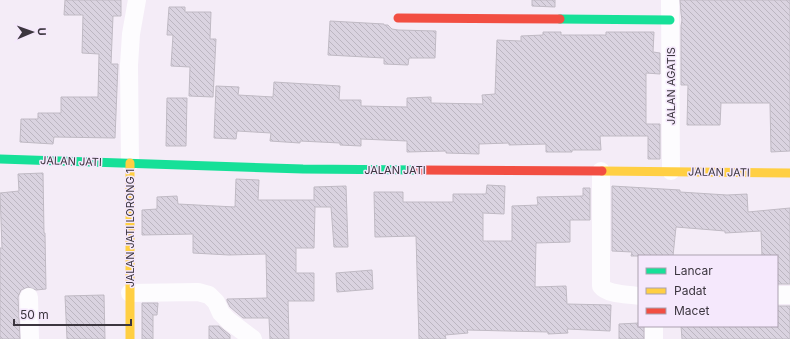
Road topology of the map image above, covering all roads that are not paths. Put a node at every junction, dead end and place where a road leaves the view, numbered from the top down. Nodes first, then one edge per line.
1 (137, 0) edge
2 (670, 0) edge
3 (398, 18) dead end
4 (670, 20) junction
5 (0, 159) edge
6 (130, 163) junction
7 (601, 171) junction
8 (671, 171) junction
9 (790, 173) edge
10 (130, 293) junction
11 (778, 295) edge
12 (790, 295) edge
13 (638, 296) edge
14 (30, 297) dead end
15 (654, 327) edge
16 (30, 339) edge
17 (130, 339) edge
18 (253, 339) edge
19 (654, 339) edge

1 - 6 street
2 - 4 street, JALAN AGATIS
3 - 4 street
4 - 8 street, JALAN AGATIS
5 - 6 street, JALAN JATI
6 - 7 street, JALAN JATI
6 - 10 street, JALAN JATI LORONG 1
7 - 8 street, JALAN JATI
7 - 13 street
8 - 9 street, JALAN JATI
10 - 17 street, JALAN JATI LORONG 1
10 - 18 street, JALAN JATI LORONG 1
11 - 12 street
14 - 16 street
15 - 19 street

